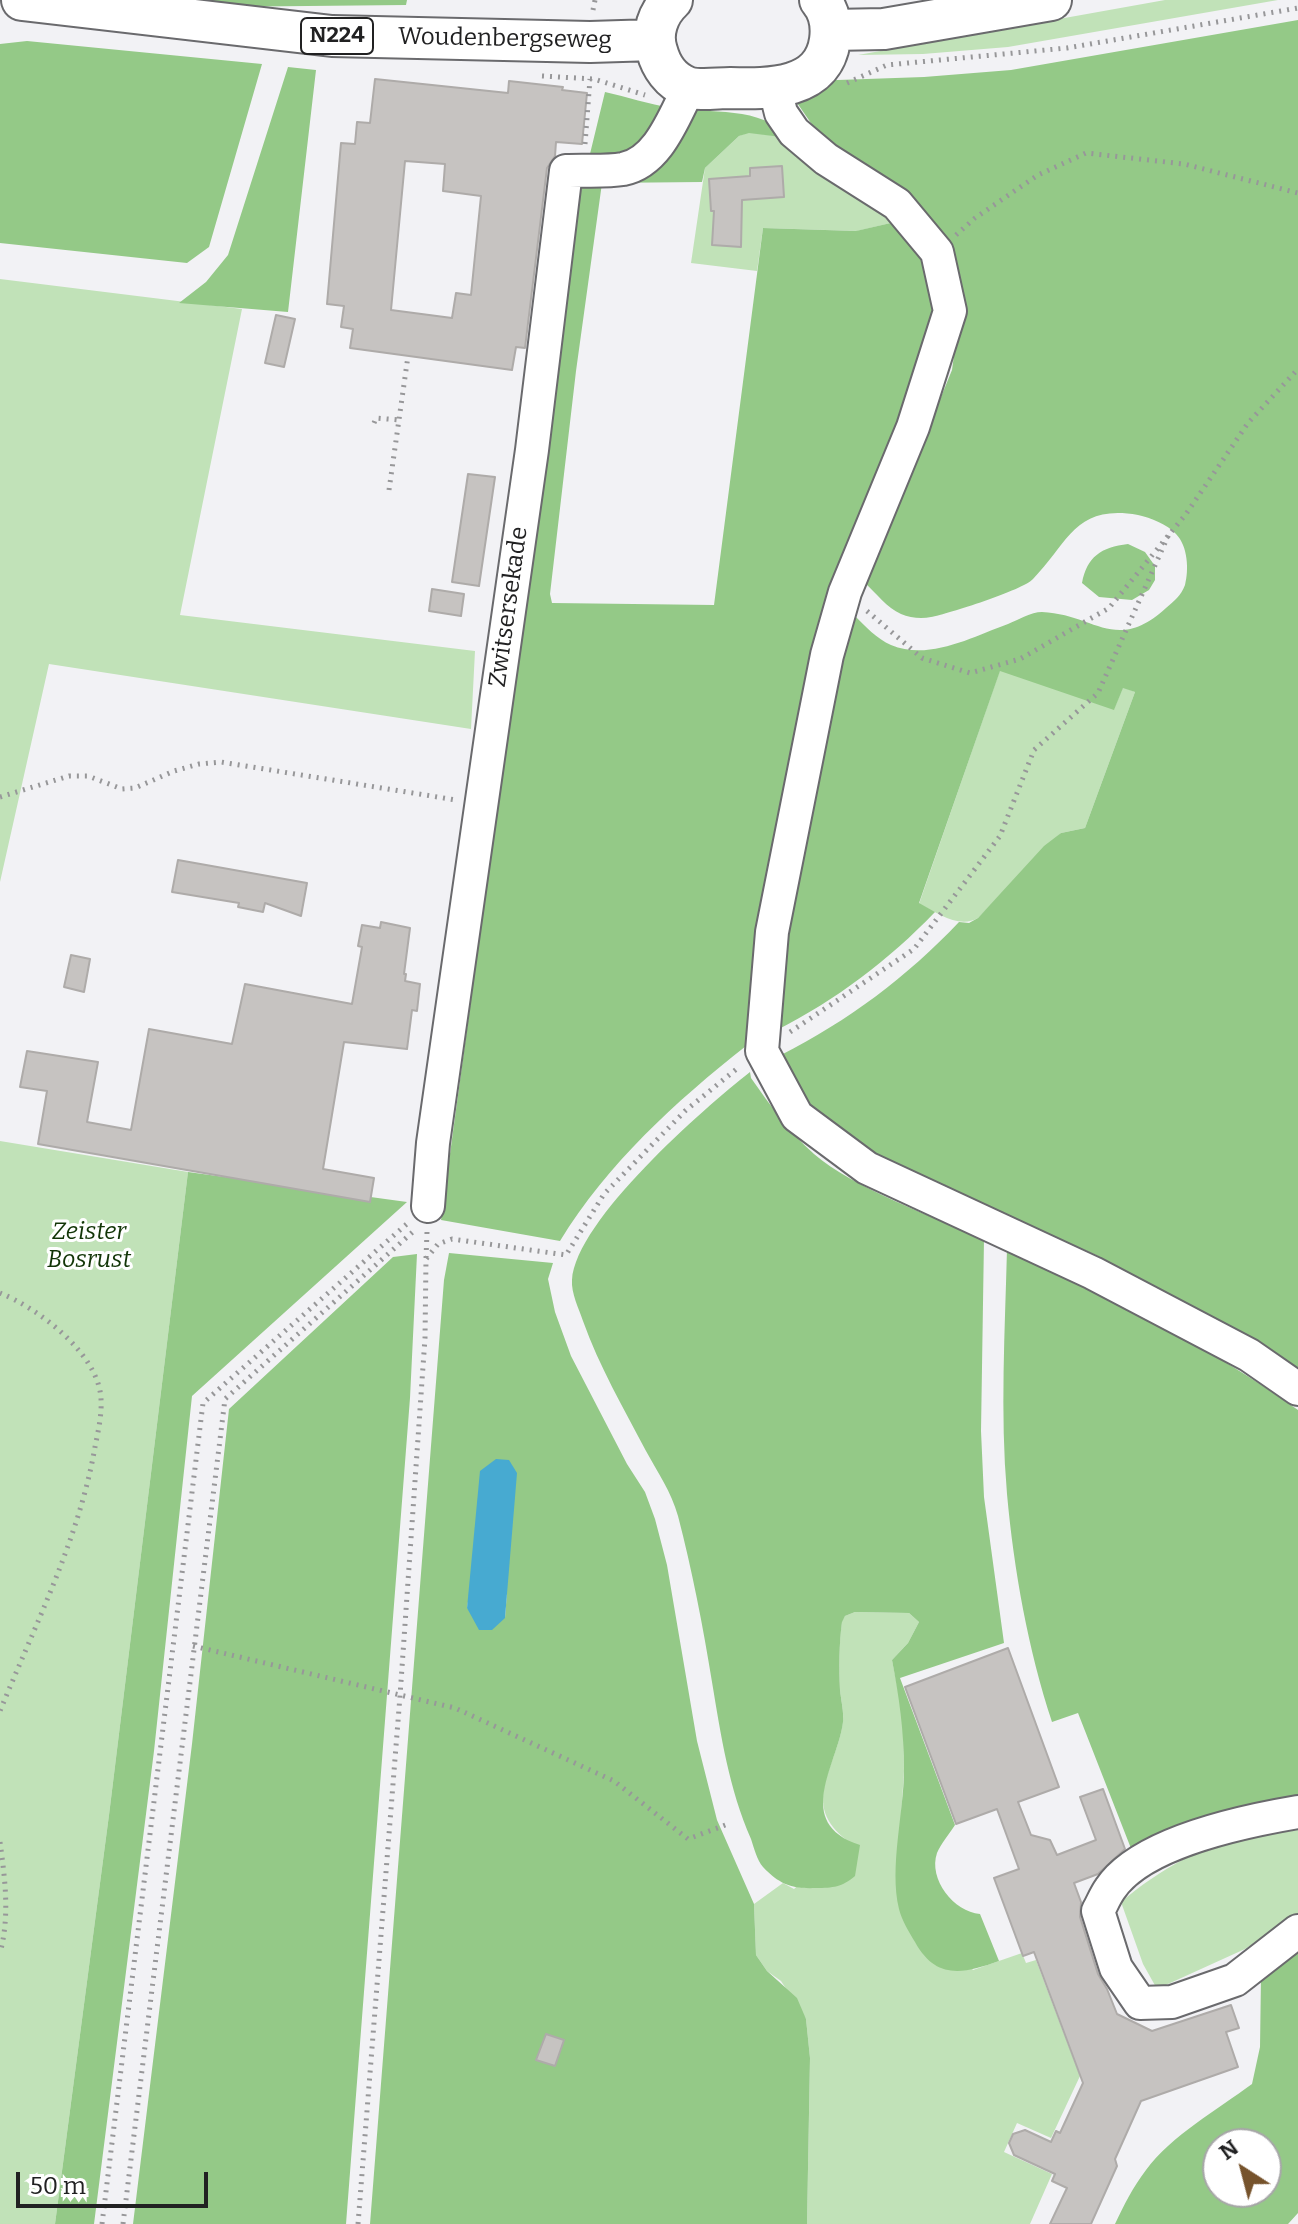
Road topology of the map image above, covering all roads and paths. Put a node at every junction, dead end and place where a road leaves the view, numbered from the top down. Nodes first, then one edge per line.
1 (22, 0) edge
2 (595, 0) edge
3 (672, 0) edge
4 (1051, 0) edge
5 (1298, 8) edge
6 (593, 10) dead end
7 (826, 15) edge
8 (654, 40) junction
9 (887, 65) dead end
10 (528, 75) dead end
11 (590, 79) junction
12 (775, 89) junction
13 (684, 97) junction
14 (566, 171) junction
15 (1298, 193) edge
16 (937, 252) junction
17 (408, 356) dead end
18 (1298, 369) edge
19 (399, 420) junction
20 (374, 423) dead end
21 (389, 490) dead end
22 (1169, 534) junction
23 (845, 592) junction
24 (0, 797) edge
25 (481, 804) junction
26 (762, 1051) junction
27 (428, 1206) joint
28 (426, 1259) junction
29 (0, 1293) edge
30 (1298, 1389) edge
31 (193, 1646) junction
32 (400, 1696) junction
33 (0, 1711) edge
34 (1298, 1812) edge
35 (728, 1824) dead end
36 (0, 1842) edge
37 (1298, 1931) edge
38 (0, 1953) edge
39 (102, 2224) edge
40 (123, 2224) edge
41 (358, 2224) edge

1 - 8 main road, Woudenbergseweg / N224
2 - 6 path
3 - 8 main road
4 - 7 main road
5 - 9 path
7 - 12 main road
8 - 13 main road
10 - 11 path, Woudenbergseweg
11 - 13 path, Woudenbergseweg
11 - 14 path
12 - 13 main road
12 - 16 street
13 - 14 street
14 - 25 street, Zwitsersekade
15 - 16 path
16 - 23 street
17 - 19 path
18 - 22 path
19 - 20 path
19 - 21 path
22 - 23 path
22 - 26 path
23 - 26 street
24 - 25 path
25 - 27 street, Zwitsersekade
26 - 28 path
26 - 30 street
27 - 39 path
28 - 31 path
28 - 32 path
29 - 33 path
31 - 32 path
31 - 40 path
32 - 35 path
32 - 41 path
34 - 37 street
36 - 38 path

